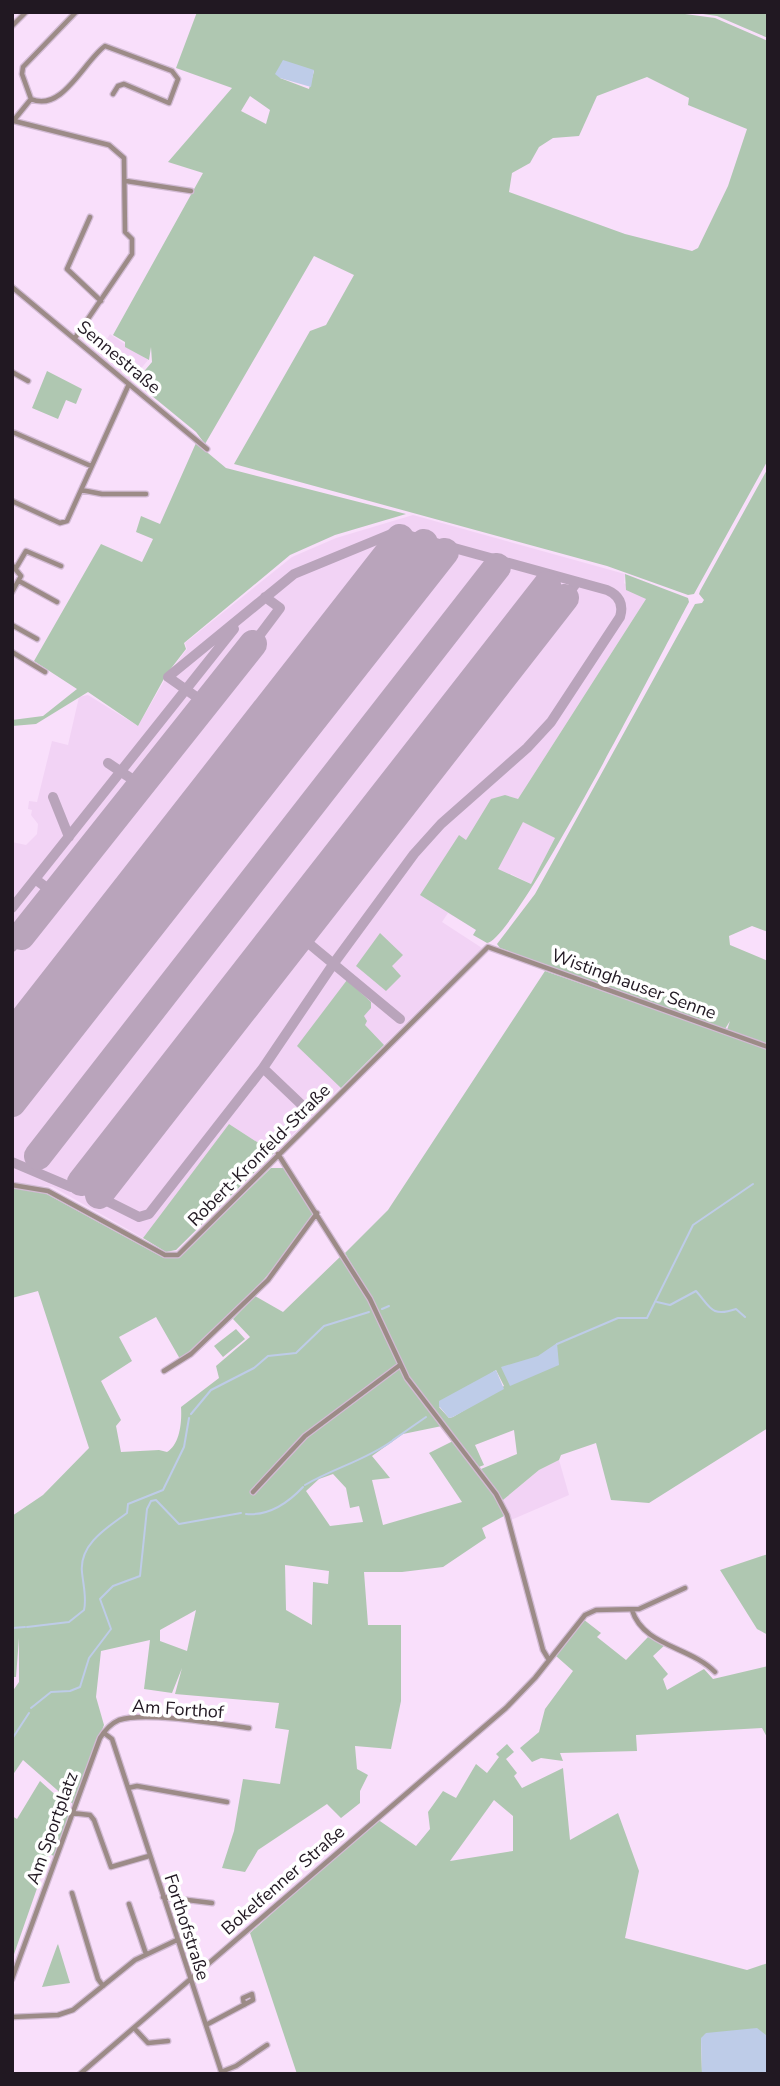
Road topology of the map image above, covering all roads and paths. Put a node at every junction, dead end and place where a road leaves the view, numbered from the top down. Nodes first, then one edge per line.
1 (26, 12) edge
2 (76, 12) edge
3 (12, 26) edge
4 (113, 94) dead end
5 (31, 99) junction
6 (13, 121) edge
7 (126, 181) junction
8 (191, 191) dead end
9 (89, 217) dead end
10 (12, 286) edge
11 (101, 301) junction
12 (75, 338) junction
13 (12, 372) edge
14 (28, 382) dead end
15 (129, 384) junction
16 (15, 433) dead end
17 (207, 449) dead end
18 (91, 466) junction
19 (81, 490) junction
20 (146, 494) dead end
21 (12, 501) edge
22 (61, 566) dead end
23 (14, 567) edge
24 (19, 581) junction
25 (12, 592) edge
26 (57, 602) dead end
27 (12, 625) edge
28 (37, 639) dead end
29 (12, 652) edge
30 (45, 672) dead end
31 (490, 947) joint
32 (768, 1047) edge
33 (278, 1154) junction
34 (12, 1185) edge
35 (317, 1213) junction
36 (400, 1364) junction
37 (164, 1371) dead end
38 (253, 1492) dead end
39 (685, 1588) dead end
40 (632, 1610) junction
41 (550, 1660) junction
42 (715, 1672) dead end
43 (249, 1728) dead end
44 (106, 1730) junction
45 (128, 1788) junction
46 (227, 1802) dead end
47 (72, 1813) junction
48 (149, 1856) junction
49 (72, 1893) dead end
50 (163, 1898) junction
51 (212, 1903) dead end
52 (130, 1904) dead end
53 (177, 1941) junction
54 (146, 1954) junction
55 (12, 1979) edge
56 (190, 1980) junction
57 (103, 1986) junction
58 (244, 2005) dead end
59 (12, 2017) edge
60 (205, 2025) junction
61 (134, 2028) junction
62 (167, 2041) dead end
63 (267, 2045) dead end
64 (222, 2073) edge
65 (80, 2074) edge

1 - 3 street
2 - 5 street
4 - 5 street
5 - 6 street
6 - 7 street
7 - 8 street
7 - 11 street
9 - 11 street
10 - 12 street, Sennestraße
11 - 12 street
12 - 15 street, Sennestraße
13 - 14 street
15 - 17 street, Sennestraße
15 - 18 street
16 - 18 street
18 - 19 street
19 - 20 street
19 - 21 street
22 - 23 street
23 - 24 street
24 - 25 street
24 - 26 street
27 - 28 street
29 - 30 street
31 - 32 street, Wistinghauser Senne
31 - 33 street, Robert-Kronfeld-Straße
33 - 34 street, Robert-Kronfeld-Straße
33 - 35 street
35 - 36 street
35 - 37 street
36 - 38 street
36 - 41 street
39 - 40 street
40 - 41 street, Bokelfenner Straße
40 - 42 street
41 - 56 street, Bokelfenner Straße
43 - 44 street, Am Forthof
44 - 45 street, Forthofstraße
44 - 47 street, Am Sportplatz
45 - 46 street
45 - 48 street, Forthofstraße
47 - 48 street
47 - 55 street, Am Sportplatz
48 - 50 street, Forthofstraße
49 - 57 street
50 - 51 street
50 - 53 street, Forthofstraße
52 - 54 street
53 - 54 street
53 - 56 street, Forthofstraße
54 - 57 street
56 - 60 street, Forthofstraße
56 - 61 street, Bokelfenner Straße
57 - 59 street
58 - 60 street
60 - 64 street, Forthofstraße
61 - 62 street
61 - 65 street, Bokelfenner Straße
63 - 64 street

